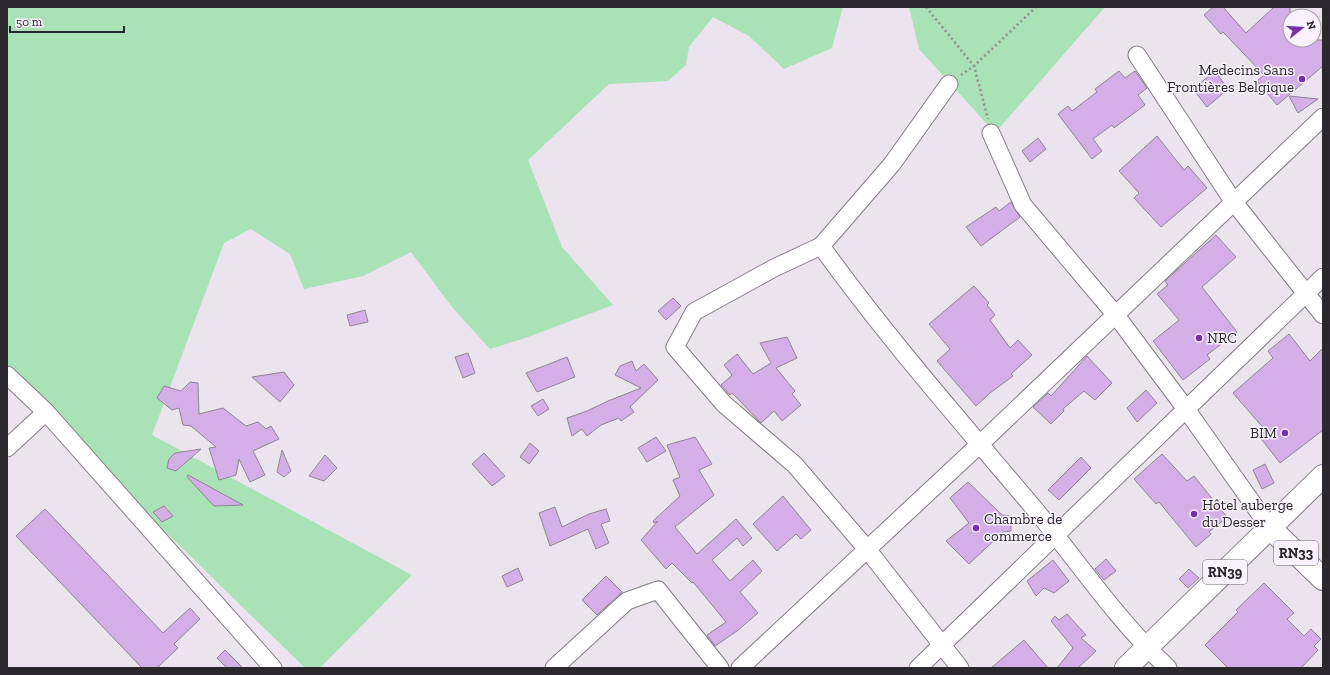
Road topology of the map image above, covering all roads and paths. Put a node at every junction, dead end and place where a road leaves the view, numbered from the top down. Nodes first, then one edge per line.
1 (926, 7) edge
2 (1036, 7) edge
3 (1137, 55) dead end
4 (974, 66) junction
5 (949, 84) joint
6 (1323, 117) edge
7 (991, 132) joint
8 (1234, 201) junction
9 (821, 246) junction
10 (1323, 277) edge
11 (1306, 294) junction
12 (1115, 314) junction
13 (1323, 315) edge
14 (7, 375) edge
15 (1186, 409) junction
16 (46, 412) junction
17 (980, 444) junction
18 (7, 448) edge
19 (1323, 476) edge
20 (1270, 528) junction
21 (1056, 535) junction
22 (868, 549) junction
23 (1323, 579) edge
24 (942, 645) junction
25 (1147, 648) junction
26 (273, 668) edge
27 (554, 668) edge
28 (720, 668) edge
29 (740, 668) edge
30 (918, 668) edge
31 (960, 668) edge
32 (1126, 668) edge
33 (1168, 668) edge

1 - 4 path
2 - 4 path
3 - 8 street
4 - 5 path
4 - 7 path
5 - 9 street
6 - 8 street
7 - 12 street
8 - 11 street
8 - 12 street
9 - 17 street
9 - 22 street
10 - 11 street
11 - 13 street
11 - 15 street
12 - 15 street
12 - 17 street
14 - 16 street
15 - 20 street
15 - 21 street
16 - 18 street
16 - 26 street
17 - 21 street
17 - 22 street
19 - 20 main road, RN39
20 - 23 main road, RN33
20 - 25 main road, RN39
21 - 24 street
21 - 25 street
22 - 24 street
22 - 29 street
24 - 30 street
24 - 31 street
25 - 32 main road, RN39
25 - 33 street
27 - 28 street

